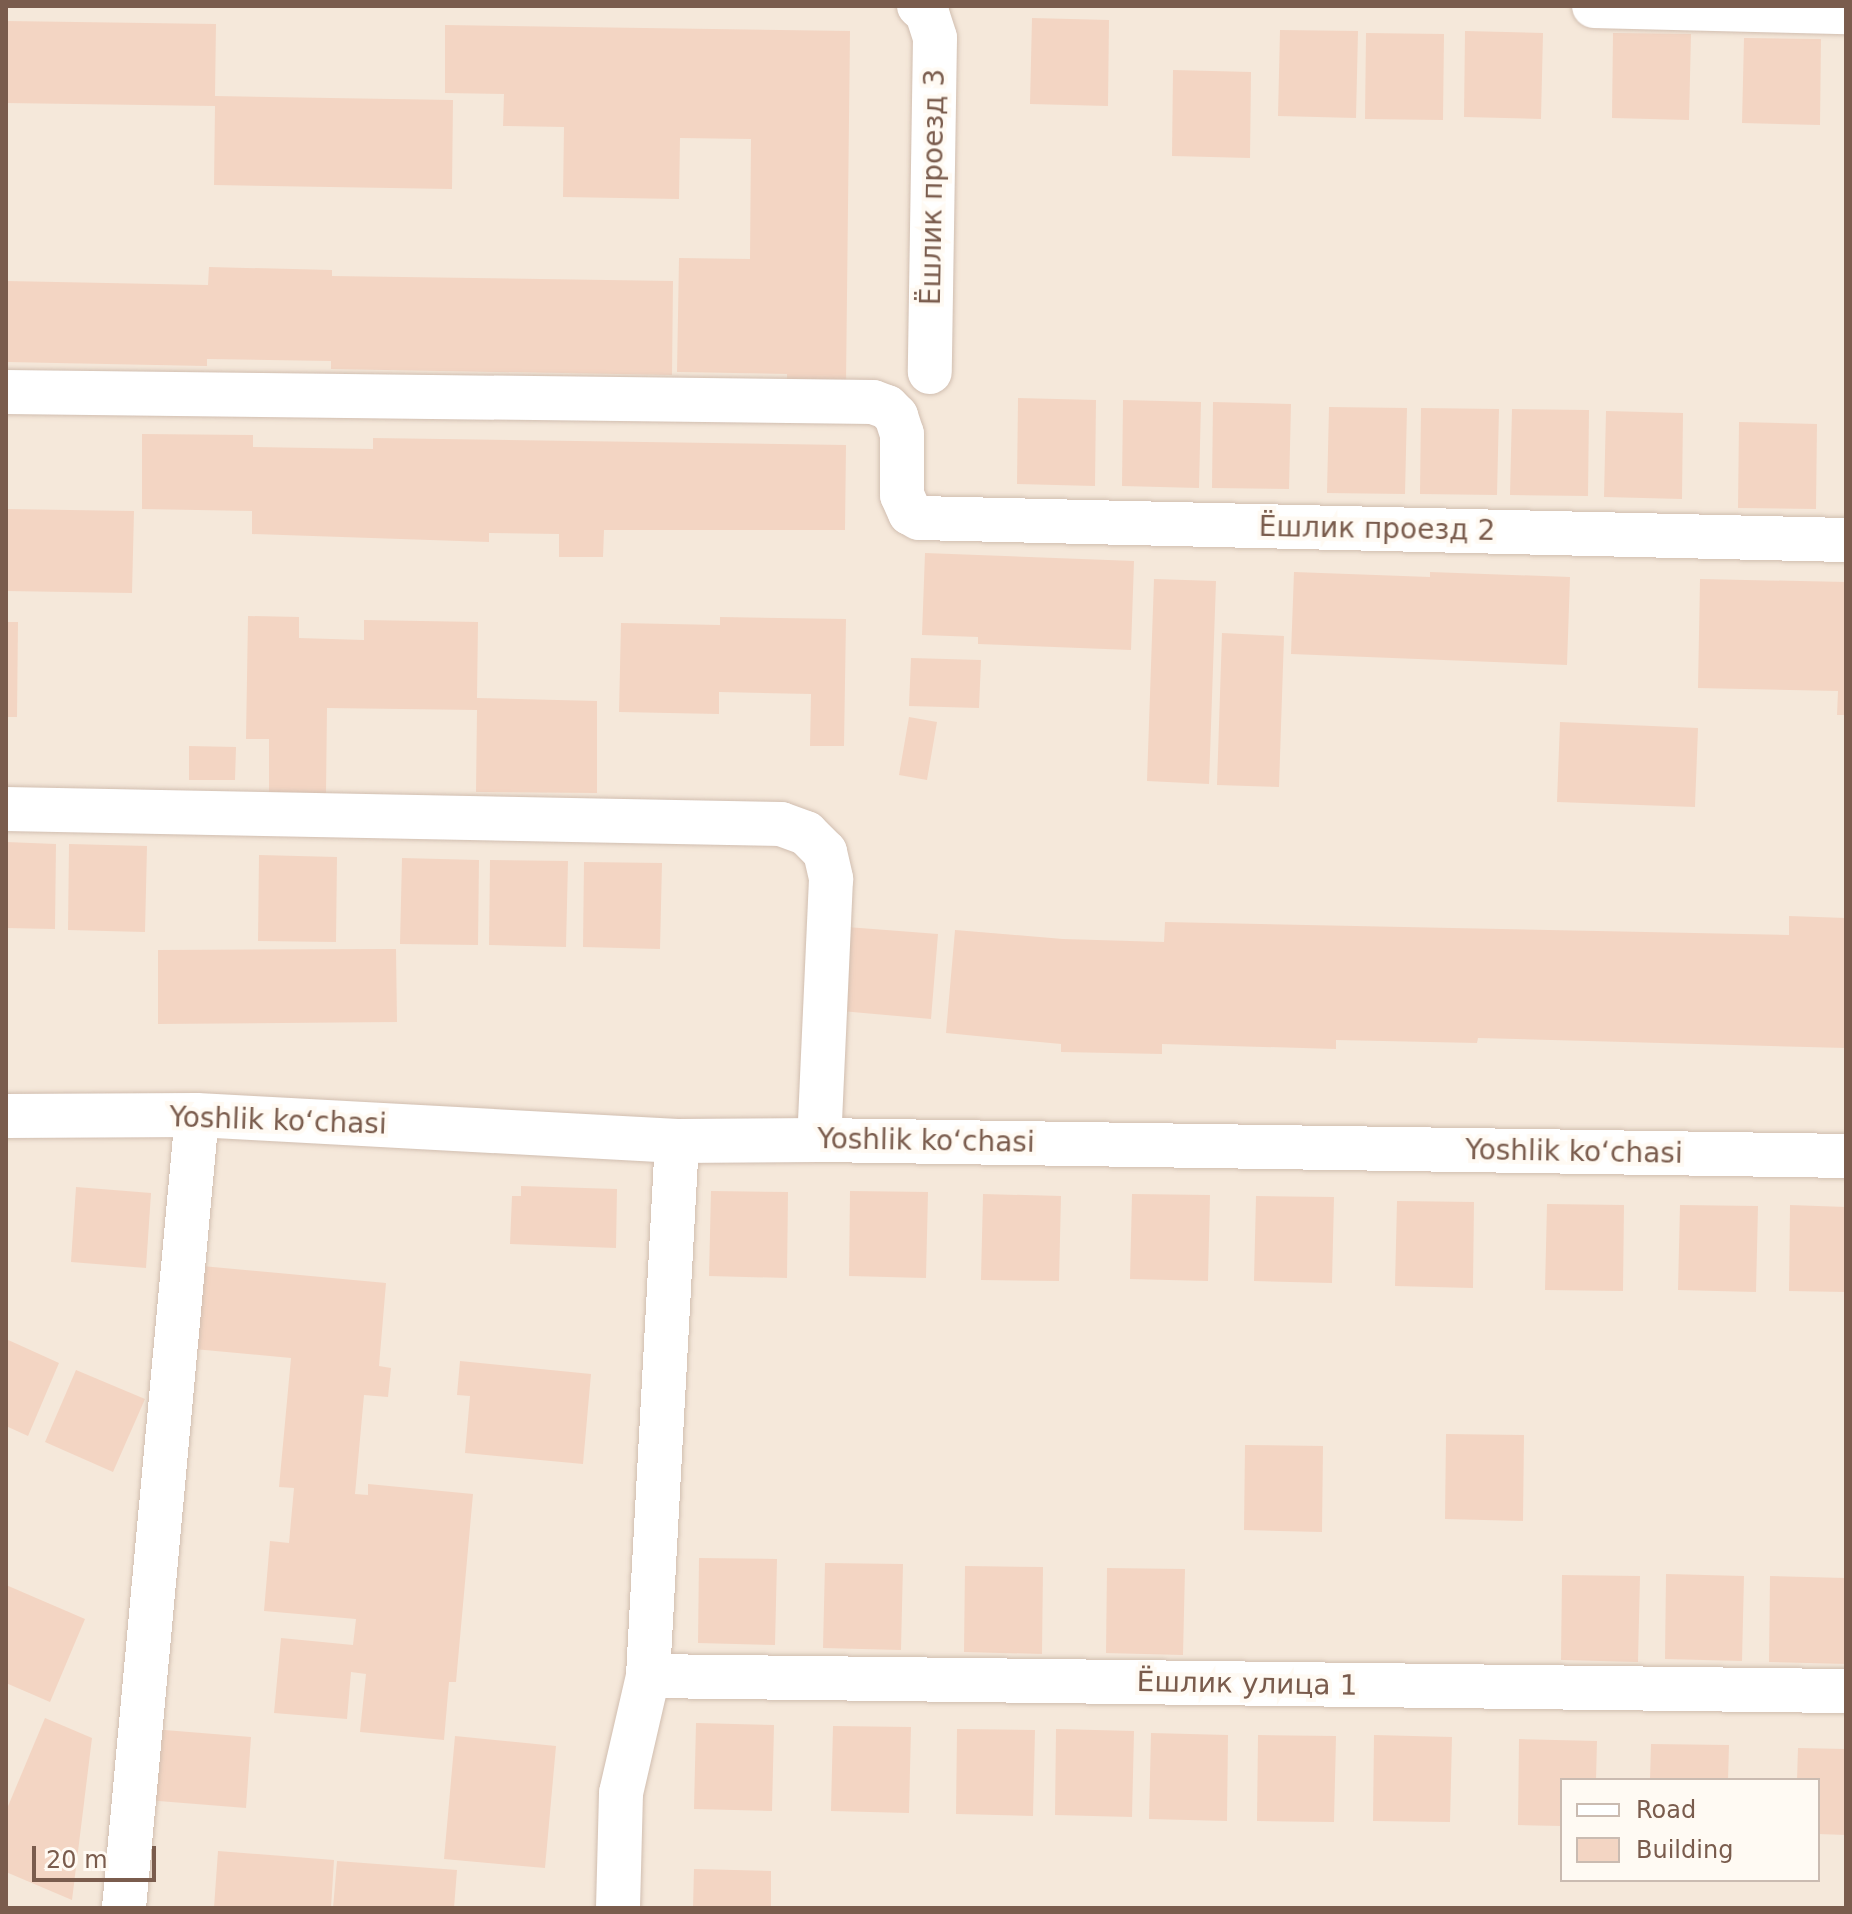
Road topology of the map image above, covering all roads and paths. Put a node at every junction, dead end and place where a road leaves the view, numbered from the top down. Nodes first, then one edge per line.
1 (919, 6) edge
2 (1594, 6) edge
3 (1833, 10) edge
4 (930, 372) dead end
5 (6, 392) edge
6 (1846, 540) edge
7 (6, 809) edge
8 (197, 1115) junction
9 (6, 1116) edge
10 (819, 1140) junction
11 (677, 1141) junction
12 (1846, 1156) edge
13 (648, 1676) junction
14 (1846, 1691) edge
15 (124, 1908) edge
16 (618, 1908) edge

1 - 4 street, Ёшлик проезд 3
2 - 3 street
5 - 6 street, Ёшлик проезд 2
7 - 10 street
8 - 9 street, Yoshlik koʻchasi
8 - 11 street, Yoshlik koʻchasi
8 - 15 street
10 - 11 street, Yoshlik koʻchasi
10 - 12 street, Yoshlik koʻchasi
11 - 13 street
13 - 14 street, Ёшлик улица 1
13 - 16 street

